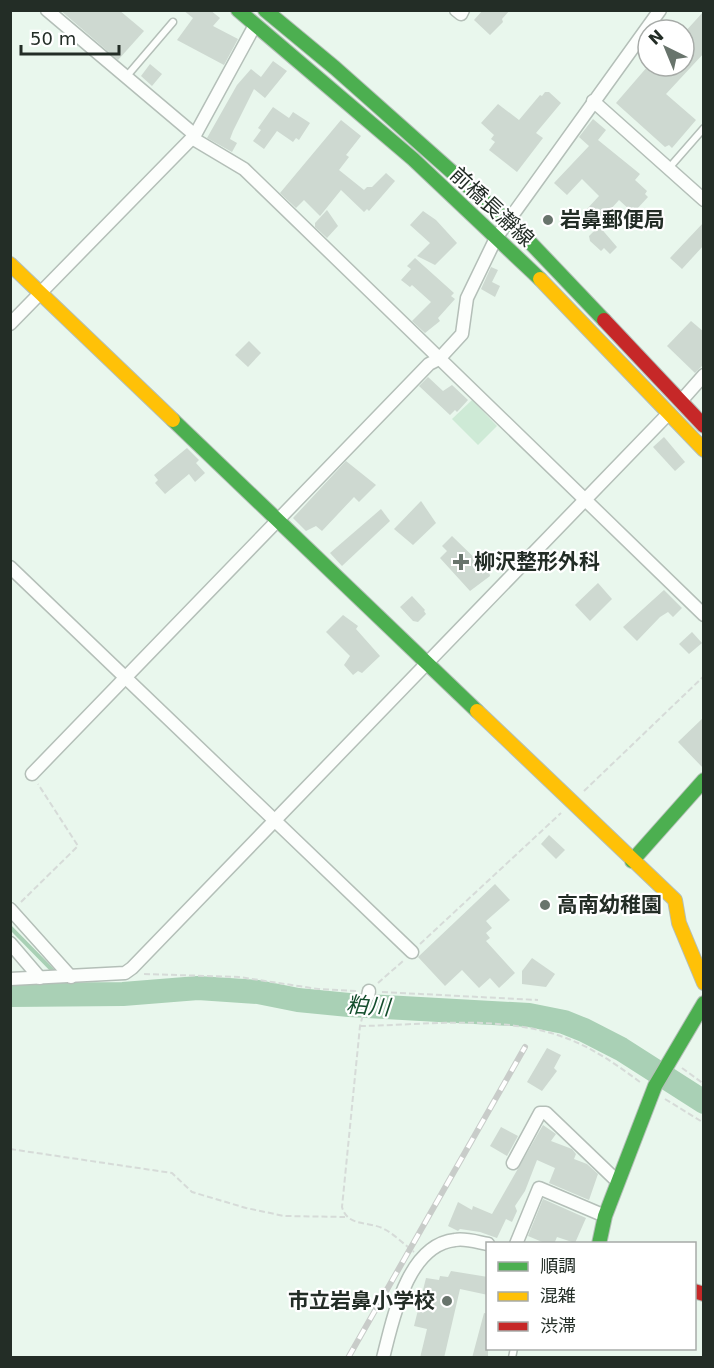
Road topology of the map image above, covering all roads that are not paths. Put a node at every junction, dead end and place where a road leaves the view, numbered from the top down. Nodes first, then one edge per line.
1 (47, 10) edge
2 (238, 10) edge
3 (456, 10) edge
4 (463, 10) edge
5 (660, 10) edge
6 (267, 11) edge
7 (173, 22) dead end
8 (255, 25) junction
9 (126, 77) junction
10 (593, 101) junction
11 (704, 128) edge
12 (193, 137) junction
13 (669, 168) junction
14 (704, 200) edge
15 (507, 221) junction
16 (496, 238) junction
17 (10, 264) edge
18 (41, 292) junction
19 (10, 324) edge
20 (439, 359) junction
21 (704, 375) edge
22 (681, 401) junction
23 (669, 413) junction
24 (704, 426) edge
25 (704, 450) edge
26 (584, 501) junction
27 (277, 520) junction
28 (10, 567) edge
29 (704, 615) edge
30 (427, 663) junction
31 (126, 676) junction
32 (32, 774) road end
33 (704, 780) edge
34 (275, 820) junction
35 (632, 861) junction
36 (11, 910) edge
37 (10, 944) edge
38 (412, 952) road end
39 (63, 977) junction
40 (40, 978) junction
41 (10, 979) edge
42 (704, 983) edge
43 (704, 1003) edge
44 (513, 1163) dead end
45 (618, 1182) junction
46 (605, 1216) junction
47 (517, 1242) edge
48 (599, 1242) edge
49 (486, 1244) edge
50 (383, 1358) edge

1 - 9 street
2 - 8 street, 前橋長瀞線
3 - 4 street
5 - 10 street
6 - 15 street, 前橋長瀞線
7 - 9 lane
8 - 12 street
8 - 16 street, 前橋長瀞線
9 - 12 street
10 - 13 street
10 - 15 street
11 - 13 lane
12 - 18 street
12 - 20 street
13 - 14 street
15 - 16 street
15 - 22 street, 前橋長瀞線
16 - 20 street
16 - 23 street, 前橋長瀞線
17 - 18 street
18 - 19 street
18 - 27 street
20 - 26 street
20 - 27 street
21 - 22 street
22 - 24 street, 前橋長瀞線
23 - 25 street, 前橋長瀞線
23 - 26 street
26 - 29 street
26 - 30 street
27 - 30 street
27 - 31 street
28 - 31 street
30 - 34 street
30 - 35 street
31 - 32 street
31 - 34 street
33 - 35 street
34 - 38 street
34 - 39 street
35 - 42 street
36 - 39 street
37 - 40 street
39 - 40 street
40 - 41 street
43 - 45 street
44 - 45 street
45 - 46 street
46 - 47 street
46 - 48 street
49 - 50 street

